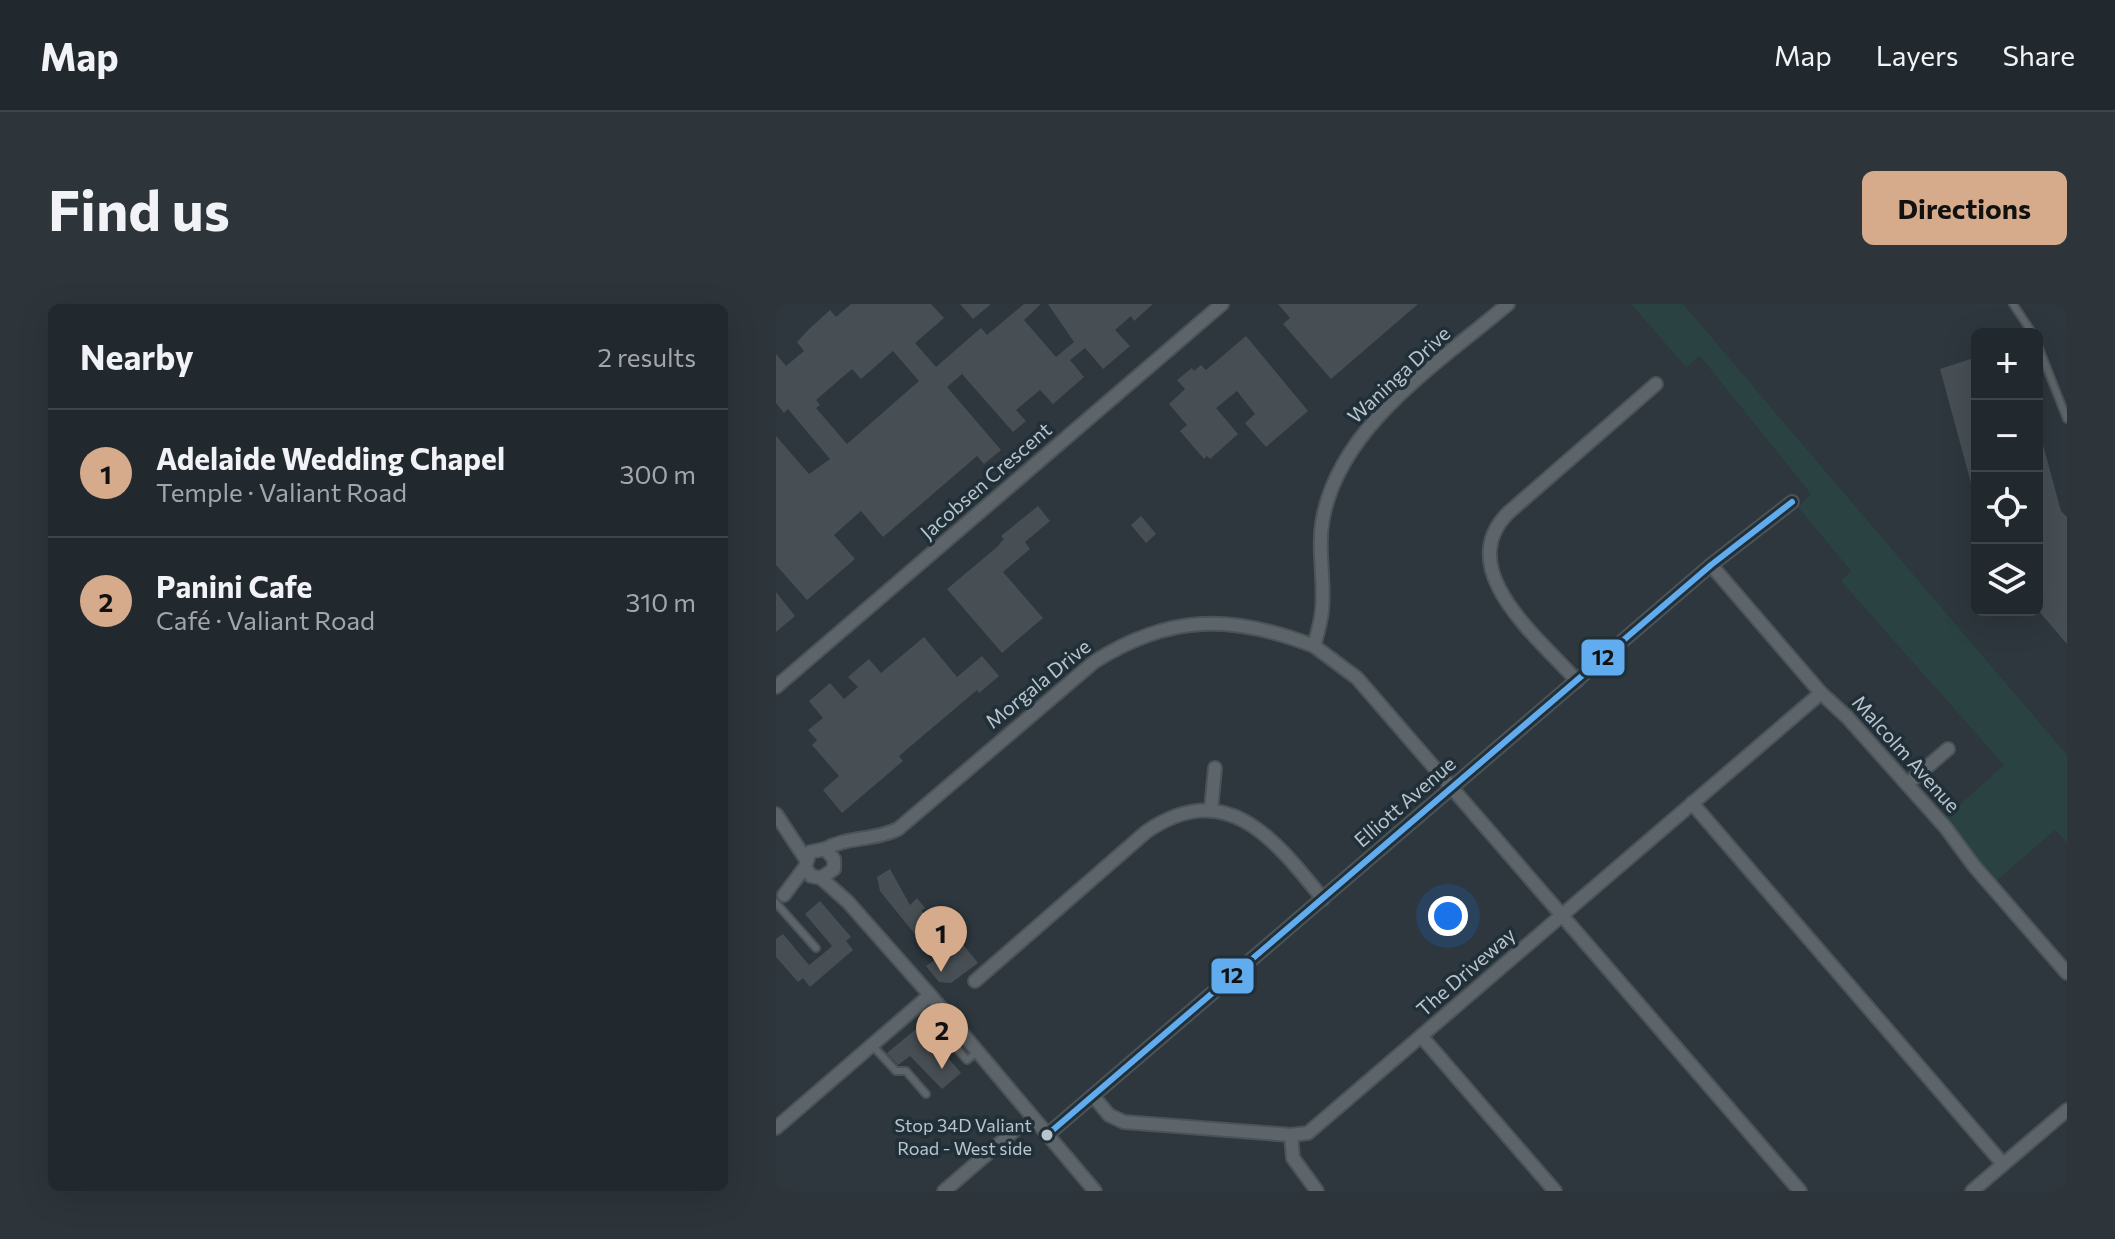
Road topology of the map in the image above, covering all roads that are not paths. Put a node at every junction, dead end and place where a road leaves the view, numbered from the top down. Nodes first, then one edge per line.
1 (1222, 304) edge
2 (1508, 304) edge
3 (2013, 304) edge
4 (2029, 328) edge
5 (2043, 358) edge
6 (1656, 384) dead end
7 (2067, 419) edge
8 (1792, 502) dead end
9 (1711, 565) junction
10 (1314, 646) junction
11 (1577, 681) junction
12 (776, 687) edge
13 (1821, 693) junction
14 (1948, 749) dead end
15 (1215, 768) dead end
16 (1907, 784) junction
17 (1453, 787) junction
18 (1692, 803) junction
19 (1211, 810) junction
20 (776, 814) edge
21 (819, 863) junction
22 (1323, 899) junction
23 (779, 900) edge
24 (1562, 914) junction
25 (816, 948) dead end
26 (2067, 973) edge
27 (975, 981) dead end
28 (930, 995) junction
29 (1422, 1037) junction
30 (872, 1045) junction
31 (926, 1094) dead end
32 (1094, 1097) junction
33 (2067, 1110) edge
34 (776, 1128) edge
35 (1015, 1130) dead end
36 (1047, 1135) junction
37 (1291, 1135) junction
38 (2003, 1164) junction
39 (944, 1191) edge
40 (1095, 1191) edge
41 (1317, 1191) edge
42 (1555, 1191) edge
43 (1800, 1191) edge
44 (1972, 1191) edge

1 - 12 street, Jacobsen Crescent
2 - 10 street, Waninga Drive
3 - 4 lane
5 - 7 lane
6 - 11 street
8 - 9 street, Elliott Avenue
9 - 11 street, Elliott Avenue
9 - 13 street, Malcolm Avenue
10 - 17 street
10 - 21 street, Morgala Drive
11 - 17 street, Elliott Avenue
13 - 16 street, Malcolm Avenue
13 - 18 street, The Driveway
14 - 16 street
15 - 19 street
16 - 26 street, Malcolm Avenue
17 - 22 street, Elliott Avenue
17 - 24 street
18 - 24 street, The Driveway
18 - 38 street
19 - 22 street
19 - 27 street
20 - 21 street
21 - 23 street
21 - 28 street
22 - 32 street, Elliott Avenue
23 - 25 lane
24 - 29 street, The Driveway
24 - 43 street
28 - 30 street
28 - 36 street
29 - 37 street, The Driveway
29 - 42 street
30 - 31 lane
30 - 34 street
32 - 36 street, Elliott Avenue
32 - 37 street
33 - 38 street
35 - 39 street
36 - 40 street
37 - 41 street
38 - 44 street

